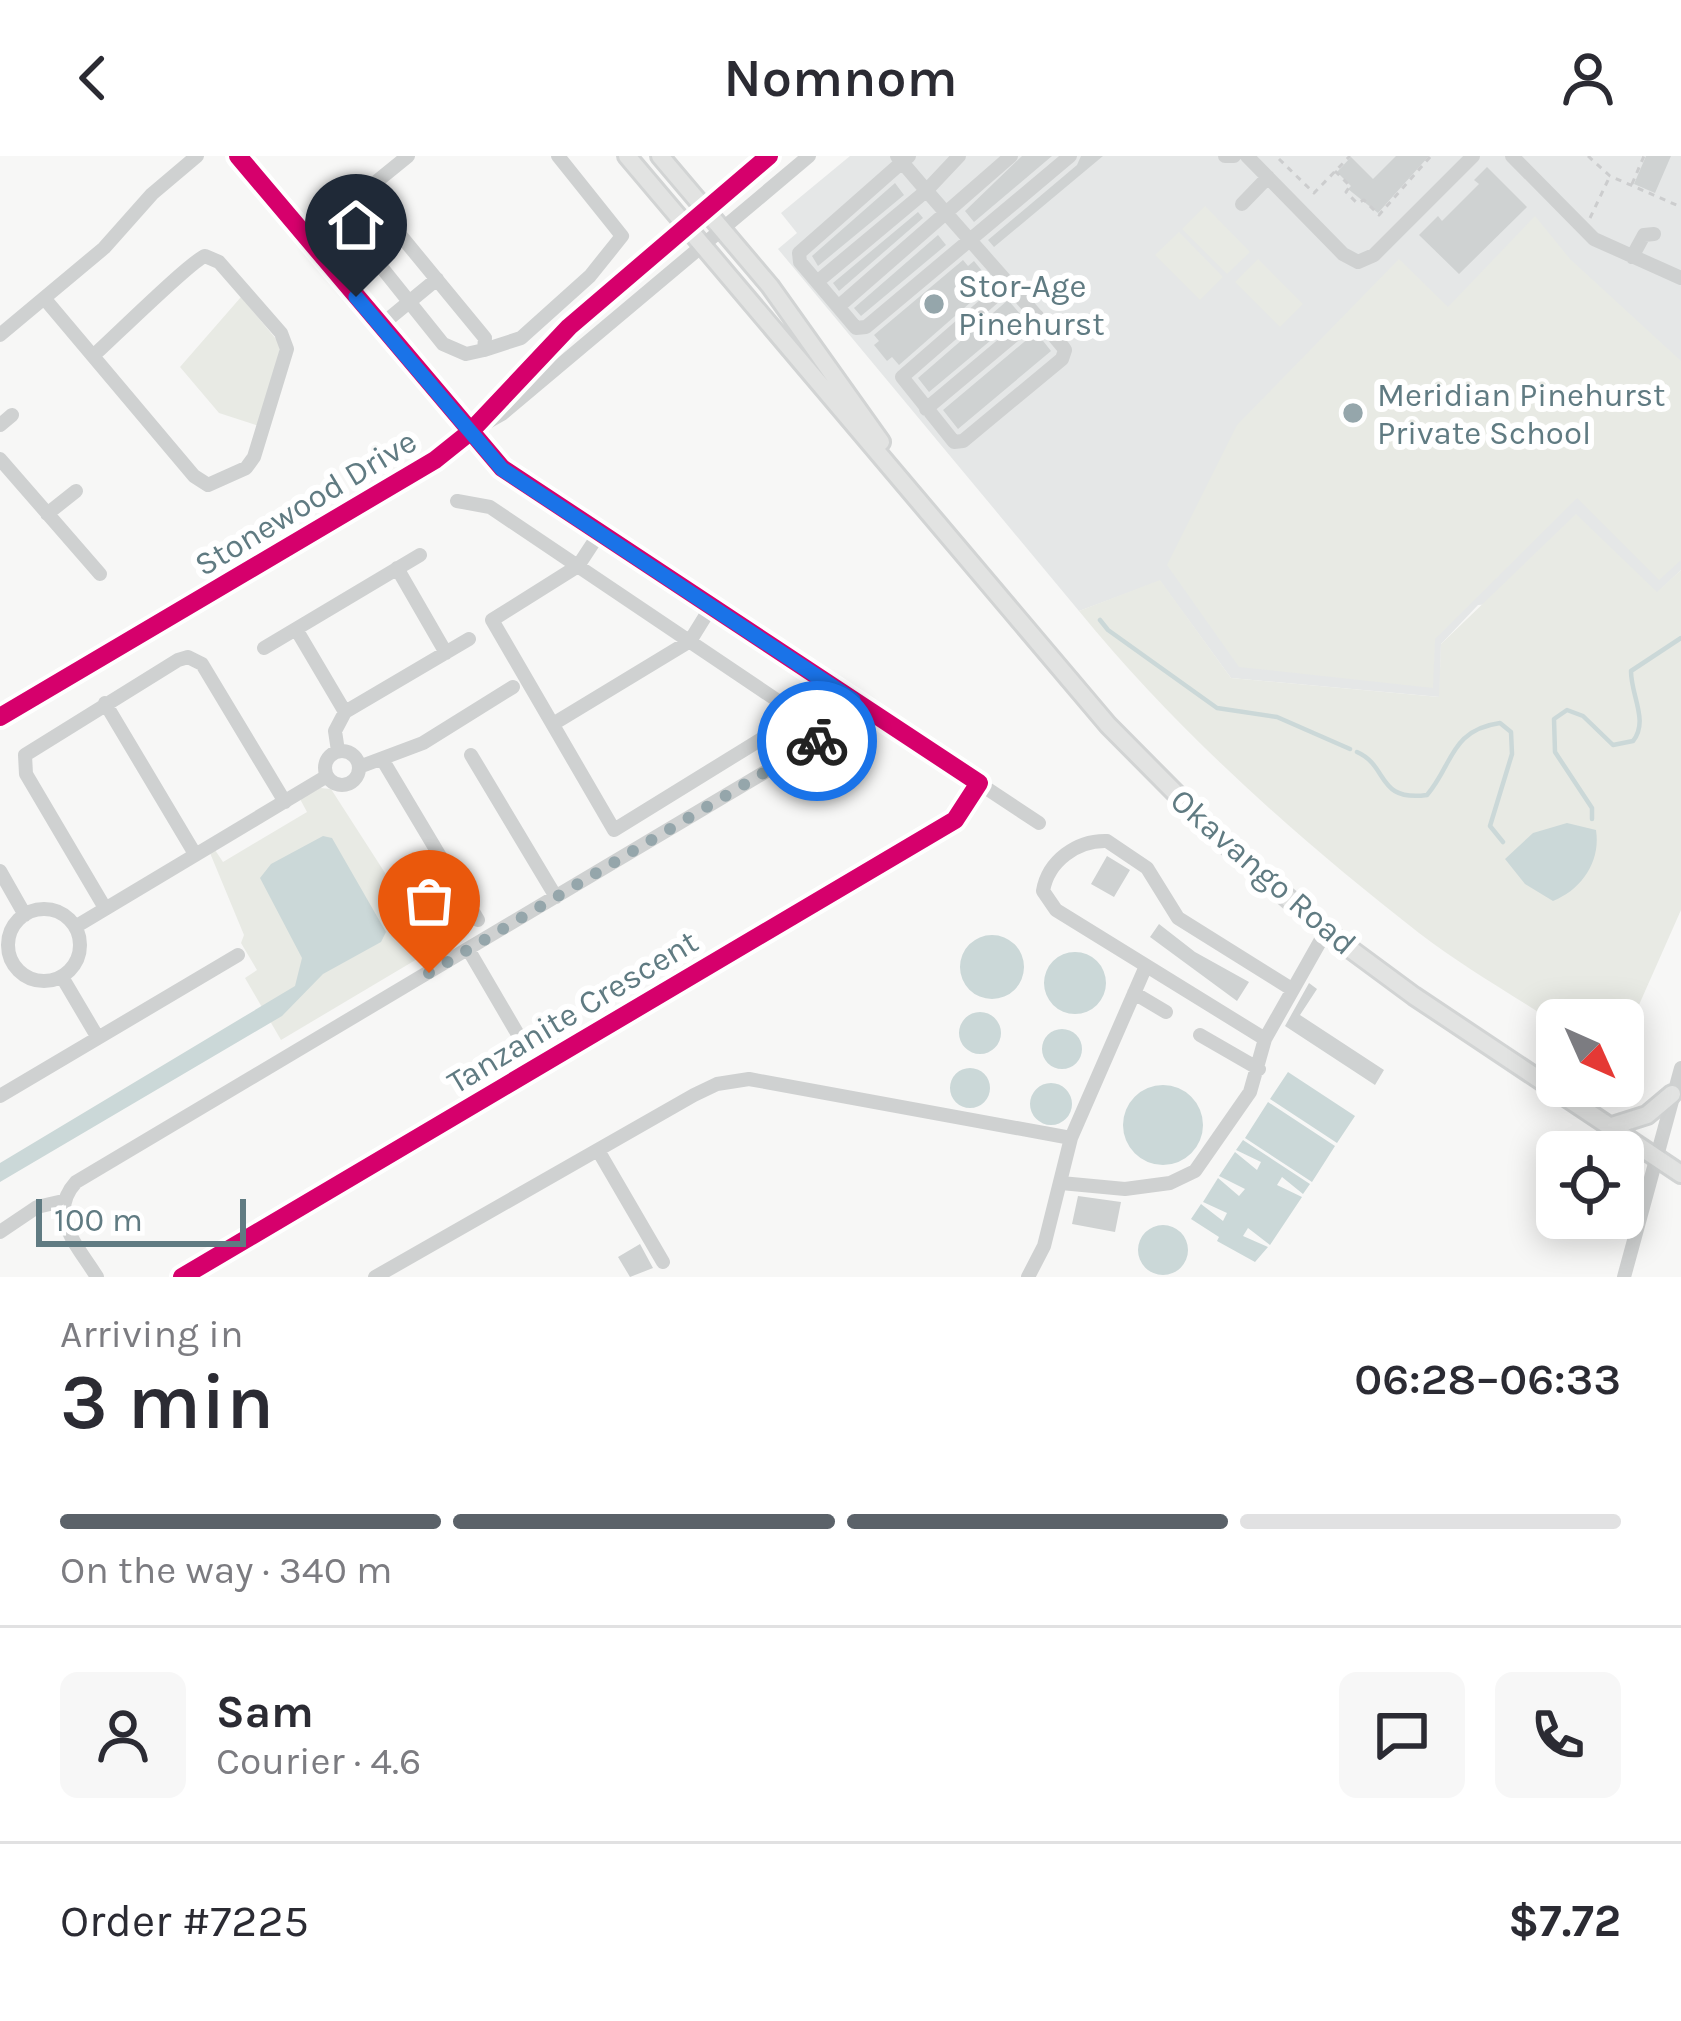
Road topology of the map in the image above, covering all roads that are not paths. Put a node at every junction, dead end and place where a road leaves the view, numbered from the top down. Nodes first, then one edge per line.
1 (196, 156) edge
2 (238, 156) edge
3 (408, 156) edge
4 (558, 156) edge
5 (627, 156) edge
6 (660, 156) edge
7 (770, 156) edge
8 (809, 156) edge
9 (958, 156) edge
10 (1010, 156) edge
11 (1070, 156) edge
12 (1247, 156) edge
13 (1473, 156) edge
14 (1512, 156) edge
15 (903, 159) edge
16 (1268, 178) junction
17 (926, 190) junction
18 (364, 191) junction
19 (1242, 203) dead end
20 (706, 209) junction
21 (944, 212) junction
22 (338, 213) junction
23 (686, 226) junction
24 (723, 229) junction
25 (1654, 234) dead end
26 (307, 238) junction
27 (968, 241) junction
28 (703, 245) junction
29 (1632, 257) junction
30 (1681, 278) edge
31 (436, 279) junction
32 (817, 282) junction
33 (1010, 283) junction
34 (44, 298) junction
35 (408, 303) junction
36 (838, 307) junction
37 (1037, 316) junction
38 (380, 326) junction
39 (0, 335) edge
40 (484, 350) junction
41 (93, 356) junction
42 (926, 409) junction
43 (470, 432) junction
44 (0, 459) edge
45 (76, 491) dead end
46 (913, 494) junction
47 (457, 501) dead end
48 (47, 514) junction
49 (599, 534) junction
50 (420, 554) dead end
51 (578, 566) junction
52 (397, 568) junction
53 (100, 574) dead end
54 (711, 608) junction
55 (296, 629) junction
56 (469, 640) dead end
57 (690, 641) junction
58 (264, 648) dead end
59 (446, 653) junction
60 (513, 687) dead end
61 (853, 700) junction
62 (106, 703) junction
63 (345, 712) junction
64 (0, 718) edge
65 (553, 724) junction
66 (338, 752) junction
67 (471, 755) dead end
68 (382, 759) junction
69 (359, 767) junction
70 (328, 776) junction
71 (979, 783) junction
72 (285, 802) junction
73 (1039, 823) dead end
74 (196, 854) junction
75 (1, 875) edge
76 (556, 897) junction
77 (105, 908) junction
78 (26, 915) junction
79 (478, 920) dead end
80 (75, 927) junction
81 (1326, 931) junction
82 (468, 949) junction
83 (238, 955) dead end
84 (1146, 966) junction
85 (7, 968) edge
86 (62, 976) junction
87 (1290, 988) junction
88 (1134, 993) junction
89 (1166, 1012) dead end
90 (1200, 1035) dead end
91 (98, 1038) junction
92 (1265, 1039) junction
93 (537, 1067) junction
94 (1681, 1068) edge
95 (1258, 1070) junction
96 (1672, 1094) junction
97 (0, 1096) edge
98 (1609, 1127) junction
99 (1071, 1138) junction
100 (599, 1152) junction
101 (1654, 1156) junction
102 (1681, 1174) edge
103 (1061, 1183) junction
104 (63, 1202) junction
105 (0, 1232) edge
106 (663, 1262) dead end
107 (97, 1277) edge
108 (182, 1277) edge
109 (375, 1277) edge
110 (1028, 1277) edge
111 (1624, 1277) edge

1 - 34 street
2 - 26 street
3 - 18 street
4 - 40 street
5 - 23 main road, Okavango Road
6 - 20 main road, Okavango Road
7 - 20 street, Stonewood Drive
8 - 24 street, Stonewood Drive
9 - 17 street
10 - 21 street
11 - 27 street
12 - 16 street
13 - 16 street
14 - 29 street
15 - 17 street
15 - 32 street
16 - 19 street
17 - 21 street
17 - 32 street
18 - 22 street
18 - 31 street
20 - 23 street, Stonewood Drive
20 - 24 main road, Okavango Road
21 - 27 street
21 - 36 street
22 - 26 street
22 - 35 street
23 - 28 main road, Okavango Road
23 - 43 street, Stonewood Drive
24 - 28 street, Stonewood Drive
24 - 46 main road, Okavango Road
25 - 29 street
26 - 38 street
27 - 33 street
27 - 36 street
28 - 43 street, Stonewood Drive
28 - 46 main road, Okavango Road
29 - 30 street
31 - 35 street
31 - 40 street
32 - 36 street
33 - 37 street
33 - 42 street
34 - 39 street
34 - 41 street
35 - 38 street
35 - 40 street
37 - 42 street
37 - 42 street
38 - 43 street
41 - 41 street
43 - 49 street
43 - 64 street, Stonewood Drive
44 - 48 street
45 - 48 street
46 - 81 main road, Okavango Road
47 - 51 street
48 - 53 street
49 - 51 street
49 - 54 street
50 - 52 street
51 - 57 street
51 - 65 street
52 - 55 street
52 - 59 street
54 - 57 street
54 - 61 street
55 - 58 street
55 - 63 street
56 - 59 street
57 - 65 street
57 - 65 street
59 - 63 street
60 - 68 street
61 - 71 street
61 - 76 street
62 - 72 street
62 - 74 street
62 - 77 street
63 - 66 street
66 - 69 street
66 - 70 street
67 - 76 street
68 - 69 street
68 - 79 street
69 - 70 street
70 - 72 street
71 - 73 street
71 - 93 street, Tanzanite Crescent
72 - 74 street
74 - 77 street
75 - 78 street
76 - 82 street
77 - 80 street
78 - 80 street
78 - 85 street
80 - 86 street
81 - 87 street
81 - 98 main road, Okavango Road
82 - 93 street
82 - 104 street
83 - 91 street
84 - 87 street
84 - 88 street
84 - 92 street
85 - 86 street
86 - 91 street
87 - 92 street
88 - 89 street
88 - 99 street
90 - 95 street
91 - 97 street
92 - 95 street
93 - 108 street, Tanzanite Crescent
94 - 96 street
95 - 103 street
96 - 98 main road
96 - 101 street
98 - 101 main road, Okavango Road
99 - 100 street
99 - 103 street
100 - 106 street
100 - 109 street
101 - 102 main road, Okavango Road
101 - 111 street
103 - 110 street
104 - 105 street
104 - 107 street

